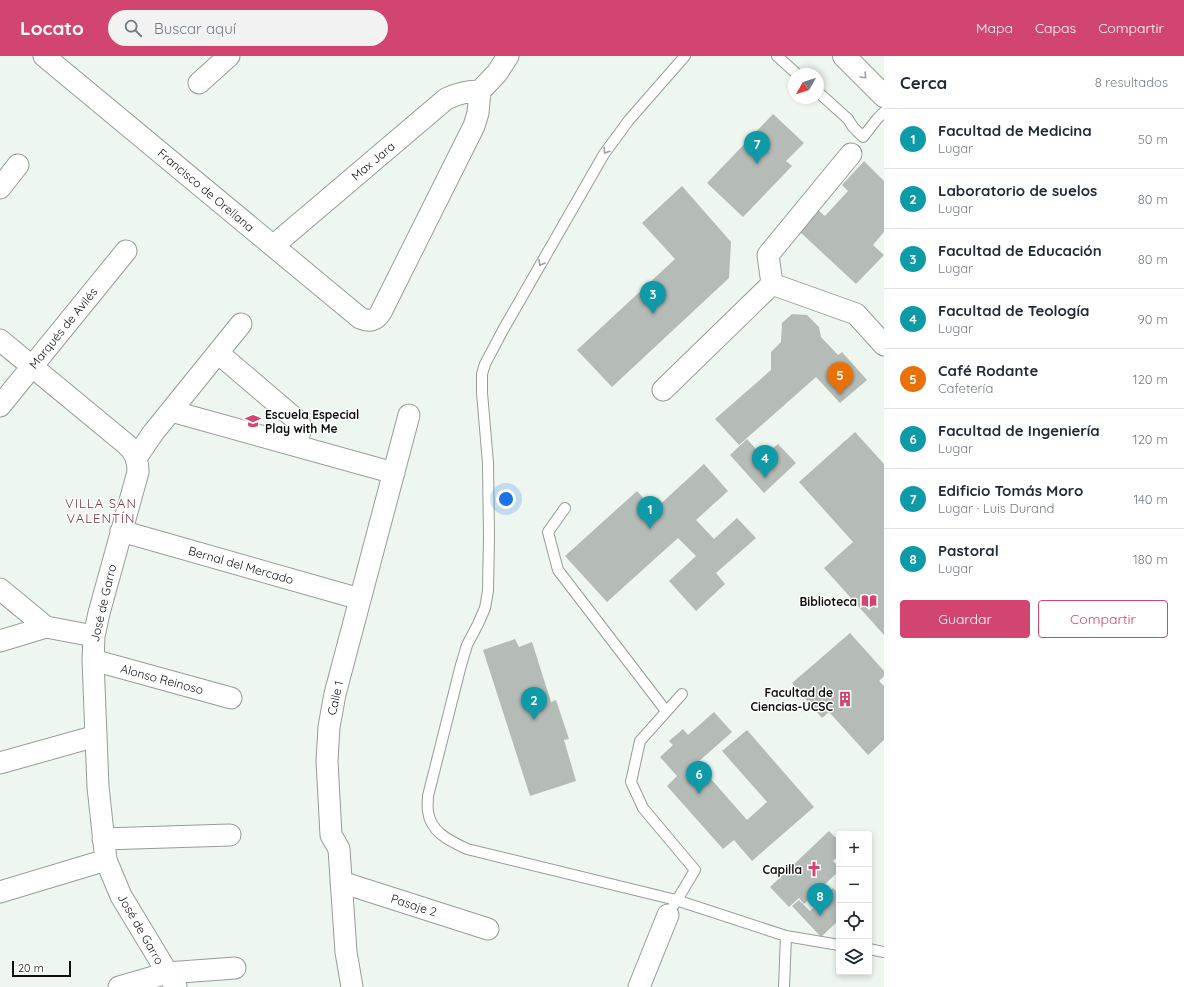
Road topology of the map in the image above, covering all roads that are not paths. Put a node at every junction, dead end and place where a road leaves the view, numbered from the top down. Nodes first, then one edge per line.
1 (44, 56) edge
2 (229, 56) edge
3 (508, 56) edge
4 (685, 56) edge
5 (777, 56) edge
6 (844, 56) edge
7 (790, 68) edge
8 (200, 83) dead end
9 (480, 91) junction
10 (884, 96) edge
11 (824, 97) edge
12 (884, 112) edge
13 (851, 154) dead end
14 (18, 165) dead end
15 (0, 188) edge
16 (273, 246) junction
17 (126, 251) dead end
18 (772, 284) junction
19 (241, 324) dead end
20 (0, 340) edge
21 (884, 345) edge
22 (218, 353) junction
23 (32, 366) junction
24 (664, 390) dead end
25 (0, 406) edge
26 (171, 411) junction
27 (409, 414) dead end
28 (296, 445) junction
29 (136, 458) junction
30 (394, 473) junction
31 (565, 508) dead end
32 (121, 531) junction
33 (0, 589) edge
34 (360, 599) junction
35 (46, 627) junction
36 (94, 636) junction
37 (0, 641) edge
38 (93, 660) junction
39 (682, 694) dead end
40 (231, 698) dead end
41 (666, 711) junction
42 (96, 736) junction
43 (0, 763) edge
44 (230, 835) dead end
45 (103, 839) junction
46 (106, 860) junction
47 (341, 882) junction
48 (0, 892) edge
49 (672, 907) junction
50 (488, 929) dead end
51 (786, 936) junction
52 (836, 944) edge
53 (872, 950) edge
54 (884, 952) edge
55 (235, 968) dead end
56 (171, 980) edge
57 (119, 987) edge
58 (352, 987) edge
59 (639, 987) edge
60 (784, 987) edge

1 - 16 street, Francisco de Orellana
2 - 8 street
3 - 9 street
4 -> 49 lane
5 - 7 lane
6 -> 10 street
9 - 16 street, Max Jara
9 - 16 street, Francisco de Orellana
11 - 12 lane
13 - 18 street
14 - 15 street
17 - 23 street, Marqués de Avilés
18 - 21 street
18 - 24 street
19 - 22 street
20 - 23 street
22 - 26 street
22 - 28 street
23 - 25 street, Marqués de Avilés
23 - 29 street
26 - 28 street
26 - 29 street
27 - 30 street, Calle 1
28 - 30 street
29 - 32 street, José de Garro
30 - 34 street, Calle 1
31 - 41 lane
32 - 34 street, Bernal del Mercado
32 - 36 street, José de Garro
33 - 35 street
34 - 47 street, Calle 1
35 - 36 street
35 - 37 street
36 - 38 street, José de Garro
38 - 40 street, Alonso Reinoso
38 - 42 street, José de Garro
39 - 41 lane
41 - 49 lane
42 - 43 street
42 - 45 street, José de Garro
44 - 45 street
45 - 46 street, José de Garro
46 - 48 street
46 - 56 street, José de Garro
47 - 50 street, Pasaje 2
47 - 58 street, Calle 1
49 - 51 lane
49 - 59 street
51 - 52 lane
51 - 60 lane
53 - 54 lane
55 - 56 street
56 - 57 street

